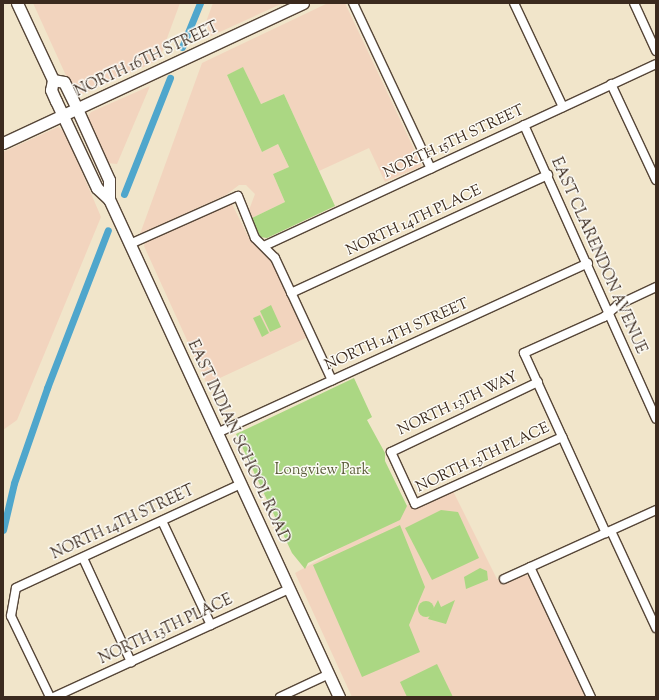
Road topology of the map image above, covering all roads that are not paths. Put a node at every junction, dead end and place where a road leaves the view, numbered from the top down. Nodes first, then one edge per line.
1 (17, 3) edge
2 (302, 3) edge
3 (353, 3) edge
4 (514, 3) edge
5 (634, 3) edge
6 (656, 51) edge
7 (656, 64) edge
8 (54, 80) junction
9 (611, 84) junction
10 (563, 107) junction
11 (77, 109) junction
12 (63, 116) junction
13 (524, 125) junction
14 (3, 143) edge
15 (431, 169) junction
16 (548, 175) junction
17 (656, 180) edge
18 (109, 199) junction
19 (130, 244) junction
20 (264, 246) junction
21 (588, 263) junction
22 (656, 287) edge
23 (291, 293) junction
24 (610, 310) junction
25 (332, 380) junction
26 (538, 382) junction
27 (656, 419) edge
28 (218, 433) junction
29 (562, 436) junction
30 (241, 484) junction
31 (416, 504) joint
32 (656, 510) edge
33 (162, 521) junction
34 (609, 532) junction
35 (83, 558) junction
36 (530, 567) junction
37 (504, 579) dead end
38 (289, 589) junction
39 (211, 625) junction
40 (656, 628) edge
41 (131, 662) junction
42 (329, 674) junction
43 (50, 697) edge
44 (54, 697) edge
45 (280, 697) edge
46 (339, 697) edge
47 (590, 697) edge

1 - 8 main road, EAST INDIAN SCHOOL ROAD
2 - 11 main road, NORTH 16TH STREET
3 - 15 street
4 - 10 street
5 - 6 street
7 - 9 street, NORTH 15TH STREET
8 - 11 main road, EAST INDIAN SCHOOL ROAD
8 - 12 main road, EAST INDIAN SCHOOL ROAD
9 - 10 street, NORTH 15TH STREET
9 - 17 street
10 - 13 street, NORTH 15TH STREET
11 - 12 main road, NORTH 16TH STREET
11 - 18 main road, EAST INDIAN SCHOOL ROAD
12 - 14 main road, NORTH 16TH STREET
12 - 18 main road, EAST INDIAN SCHOOL ROAD
13 - 15 street, NORTH 15TH STREET
13 - 16 street, EAST CLARENDON AVENUE
15 - 20 street, NORTH 15TH STREET
16 - 21 street, EAST CLARENDON AVENUE
16 - 23 street, NORTH 14TH PLACE
18 - 19 main road, EAST INDIAN SCHOOL ROAD
19 - 20 street
19 - 28 main road, EAST INDIAN SCHOOL ROAD
20 - 23 street
21 - 24 street, EAST CLARENDON AVENUE
21 - 25 street, NORTH 14TH STREET
22 - 24 street
23 - 25 street
24 - 26 street
24 - 27 street, EAST CLARENDON AVENUE
25 - 28 street, NORTH 14TH STREET
26 - 29 street
26 - 31 street, NORTH 13TH WAY
28 - 30 main road, EAST INDIAN SCHOOL ROAD
29 - 31 street, NORTH 13TH PLACE
29 - 34 street
30 - 33 street, NORTH 14TH STREET
30 - 38 main road, EAST INDIAN SCHOOL ROAD
32 - 34 street
33 - 35 street, NORTH 14TH STREET
33 - 39 street
34 - 36 street
34 - 40 street
35 - 41 street
35 - 43 street, NORTH 14TH STREET
36 - 37 street
36 - 47 street
38 - 39 street, NORTH 13TH PLACE
38 - 42 main road, EAST INDIAN SCHOOL ROAD
39 - 41 street, NORTH 13TH PLACE
41 - 44 street, NORTH 13TH PLACE
42 - 45 street
42 - 46 main road, EAST INDIAN SCHOOL ROAD

